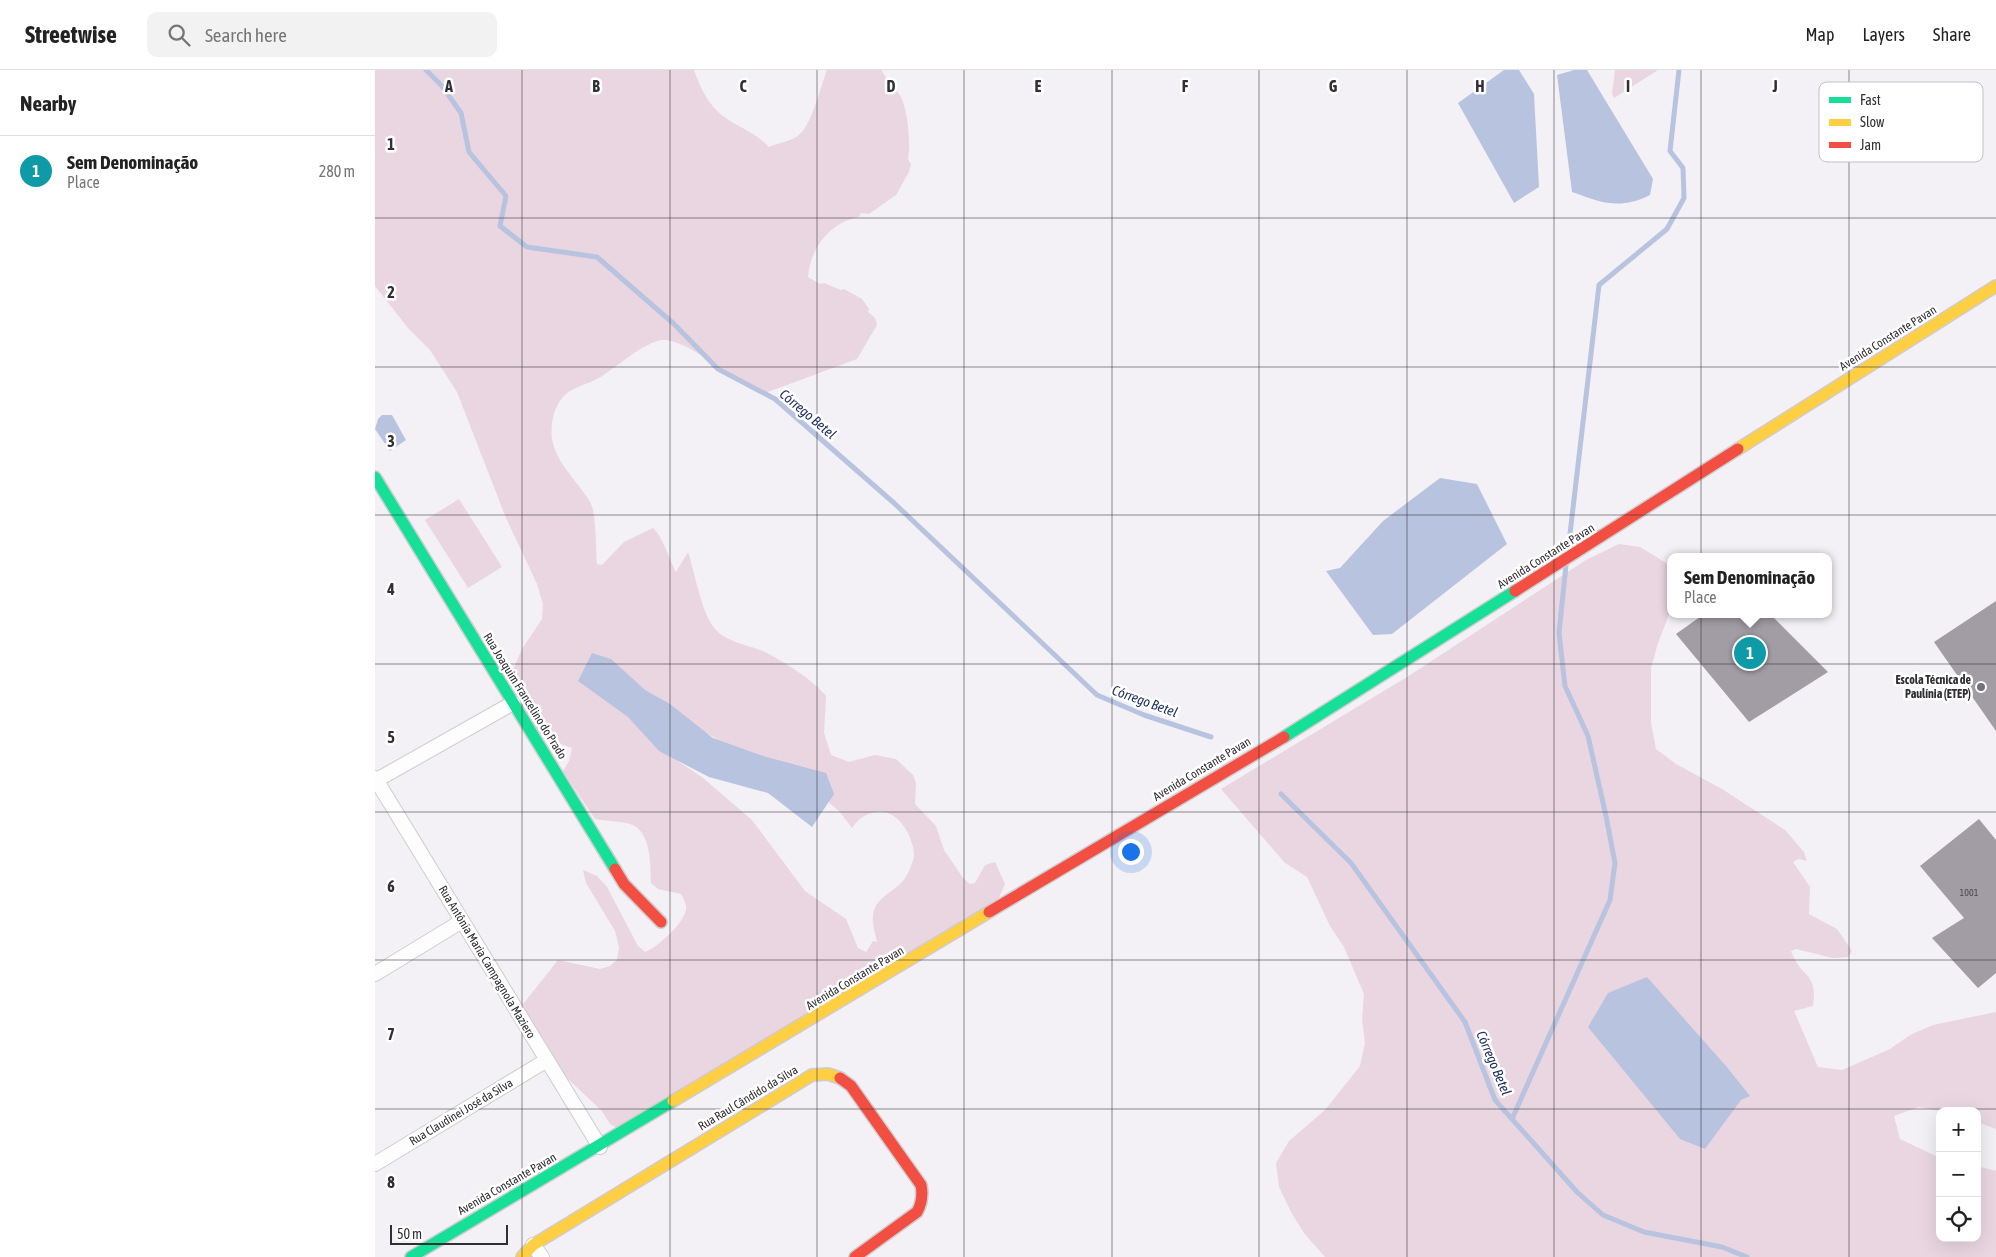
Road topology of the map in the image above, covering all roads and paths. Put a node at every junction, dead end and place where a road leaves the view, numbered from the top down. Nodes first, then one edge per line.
1 (1996, 286) edge
2 (375, 477) edge
3 (513, 703) junction
4 (375, 780) edge
5 (462, 921) junction
6 (661, 922) dead end
7 (375, 974) edge
8 (547, 1060) junction
9 (600, 1147) junction
10 (375, 1164) edge
11 (533, 1245) junction
12 (411, 1257) edge
13 (522, 1257) edge
14 (542, 1257) edge
15 (855, 1257) edge

1 - 9 street, Avenida Constante Pavan
2 - 3 street, Rua Joaquim Francelino do Prado
3 - 4 street
3 - 6 street, Rua Joaquim Francelino do Prado
4 - 5 street, Rua Antônia Maria Campagnola Maziero
5 - 7 street
5 - 8 street, Rua Antônia Maria Campagnola Maziero
8 - 9 street, Rua Antônia Maria Campagnola Maziero
8 - 10 street, Rua Claudinei José da Silva
9 - 12 street, Avenida Constante Pavan
11 - 13 street, Rua Raul Cândido da Silva
11 - 14 street
11 - 15 street, Rua Raul Cândido da Silva

